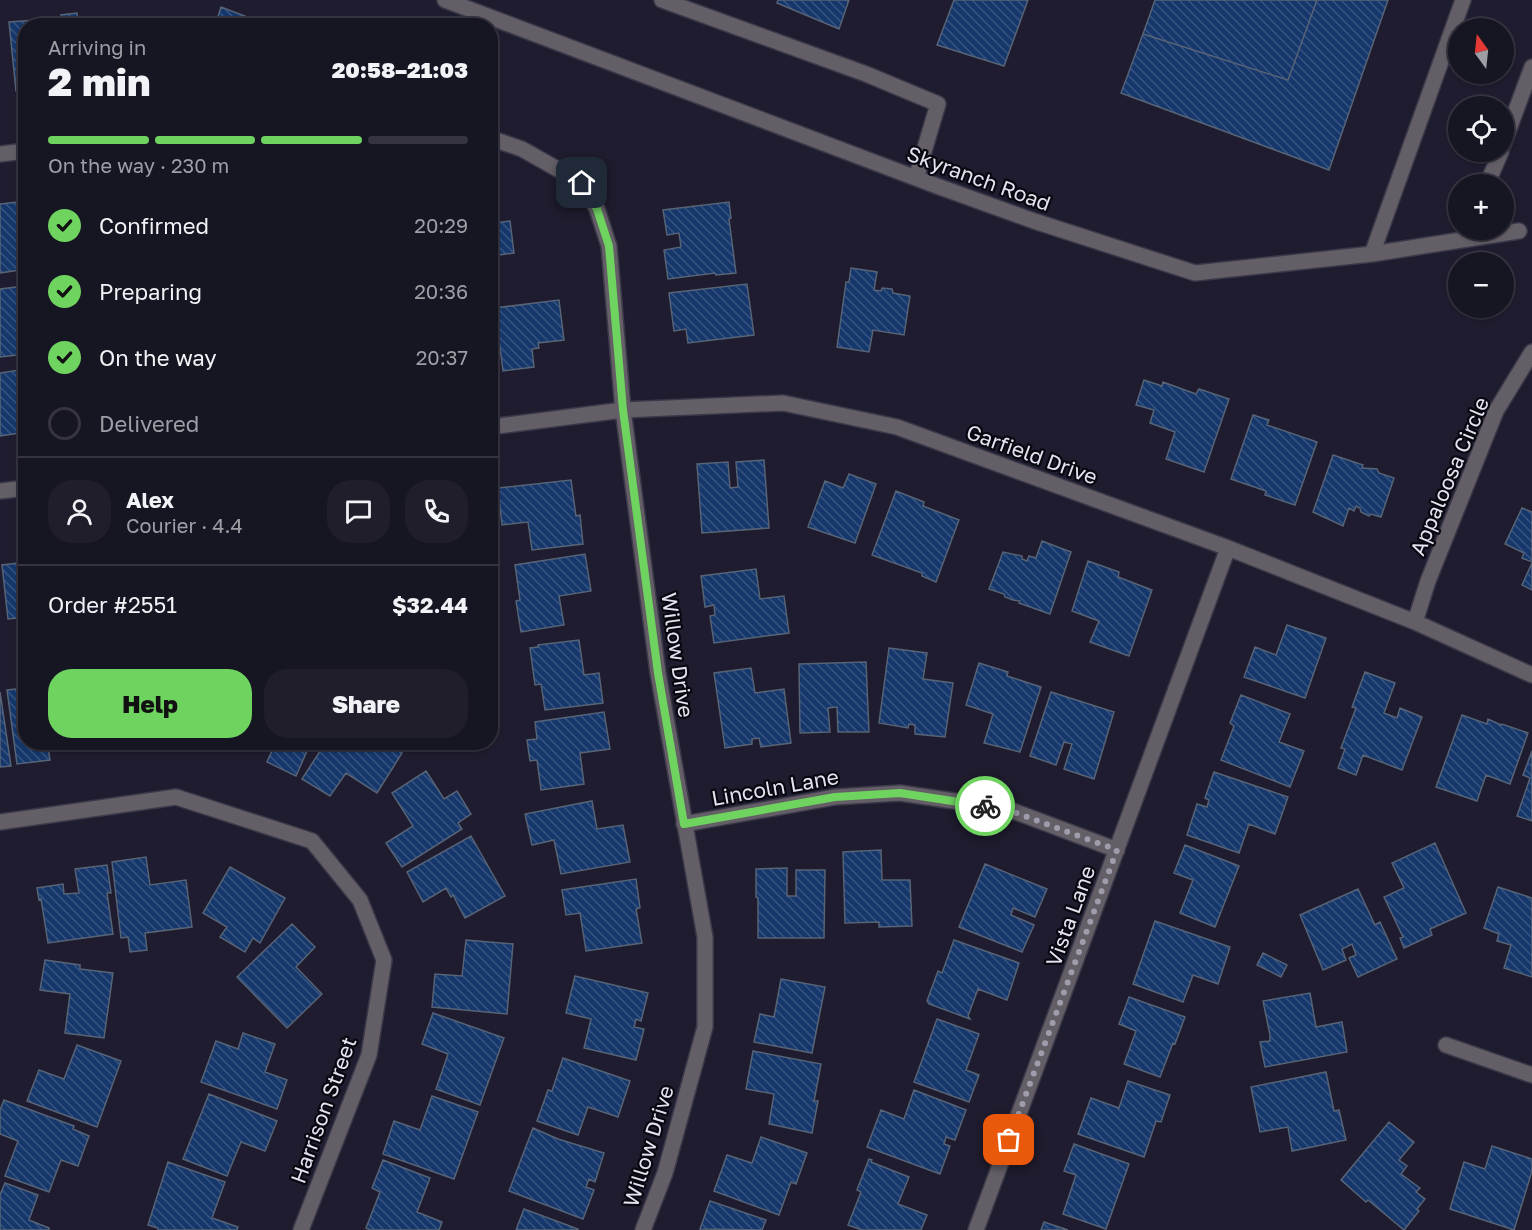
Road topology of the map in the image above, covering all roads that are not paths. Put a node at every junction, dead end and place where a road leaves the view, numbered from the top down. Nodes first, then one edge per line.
1 (445, 0) edge
2 (662, 0) edge
3 (1463, 0) edge
4 (493, 18) edge
5 (498, 20) edge
6 (1532, 67) edge
7 (1514, 116) edge
8 (498, 141) edge
9 (18, 153) edge
10 (0, 154) edge
11 (916, 178) junction
12 (1514, 231) edge
13 (1519, 231) dead end
14 (1448, 239) edge
15 (1372, 254) junction
16 (1532, 352) edge
17 (623, 410) junction
18 (498, 426) edge
19 (18, 489) edge
20 (0, 491) edge
21 (1228, 548) junction
22 (1415, 622) junction
23 (1532, 675) edge
24 (0, 822) edge
25 (684, 824) junction
26 (1117, 850) junction
27 (1446, 1045) dead end
28 (1532, 1075) edge
29 (301, 1230) edge
30 (643, 1230) edge
31 (976, 1230) edge

1 - 4 street, Skyranch Road
2 - 11 street
3 - 15 street
5 - 11 street, Skyranch Road
6 - 7 street
8 - 17 street, Willow Drive
9 - 10 street
11 - 15 street, Skyranch Road
12 - 13 street, Skyranch Road
14 - 15 street, Skyranch Road
16 - 22 street, Appaloosa Circle
17 - 18 street, Garfield Drive
17 - 21 street, Garfield Drive
17 - 25 street, Willow Drive
19 - 20 street
21 - 22 street, Garfield Drive
21 - 26 street, Vista Lane
22 - 23 street, Garfield Drive
24 - 29 street, Harrison Street
25 - 26 street, Lincoln Lane
25 - 30 street, Willow Drive
26 - 31 street, Vista Lane
27 - 28 street

